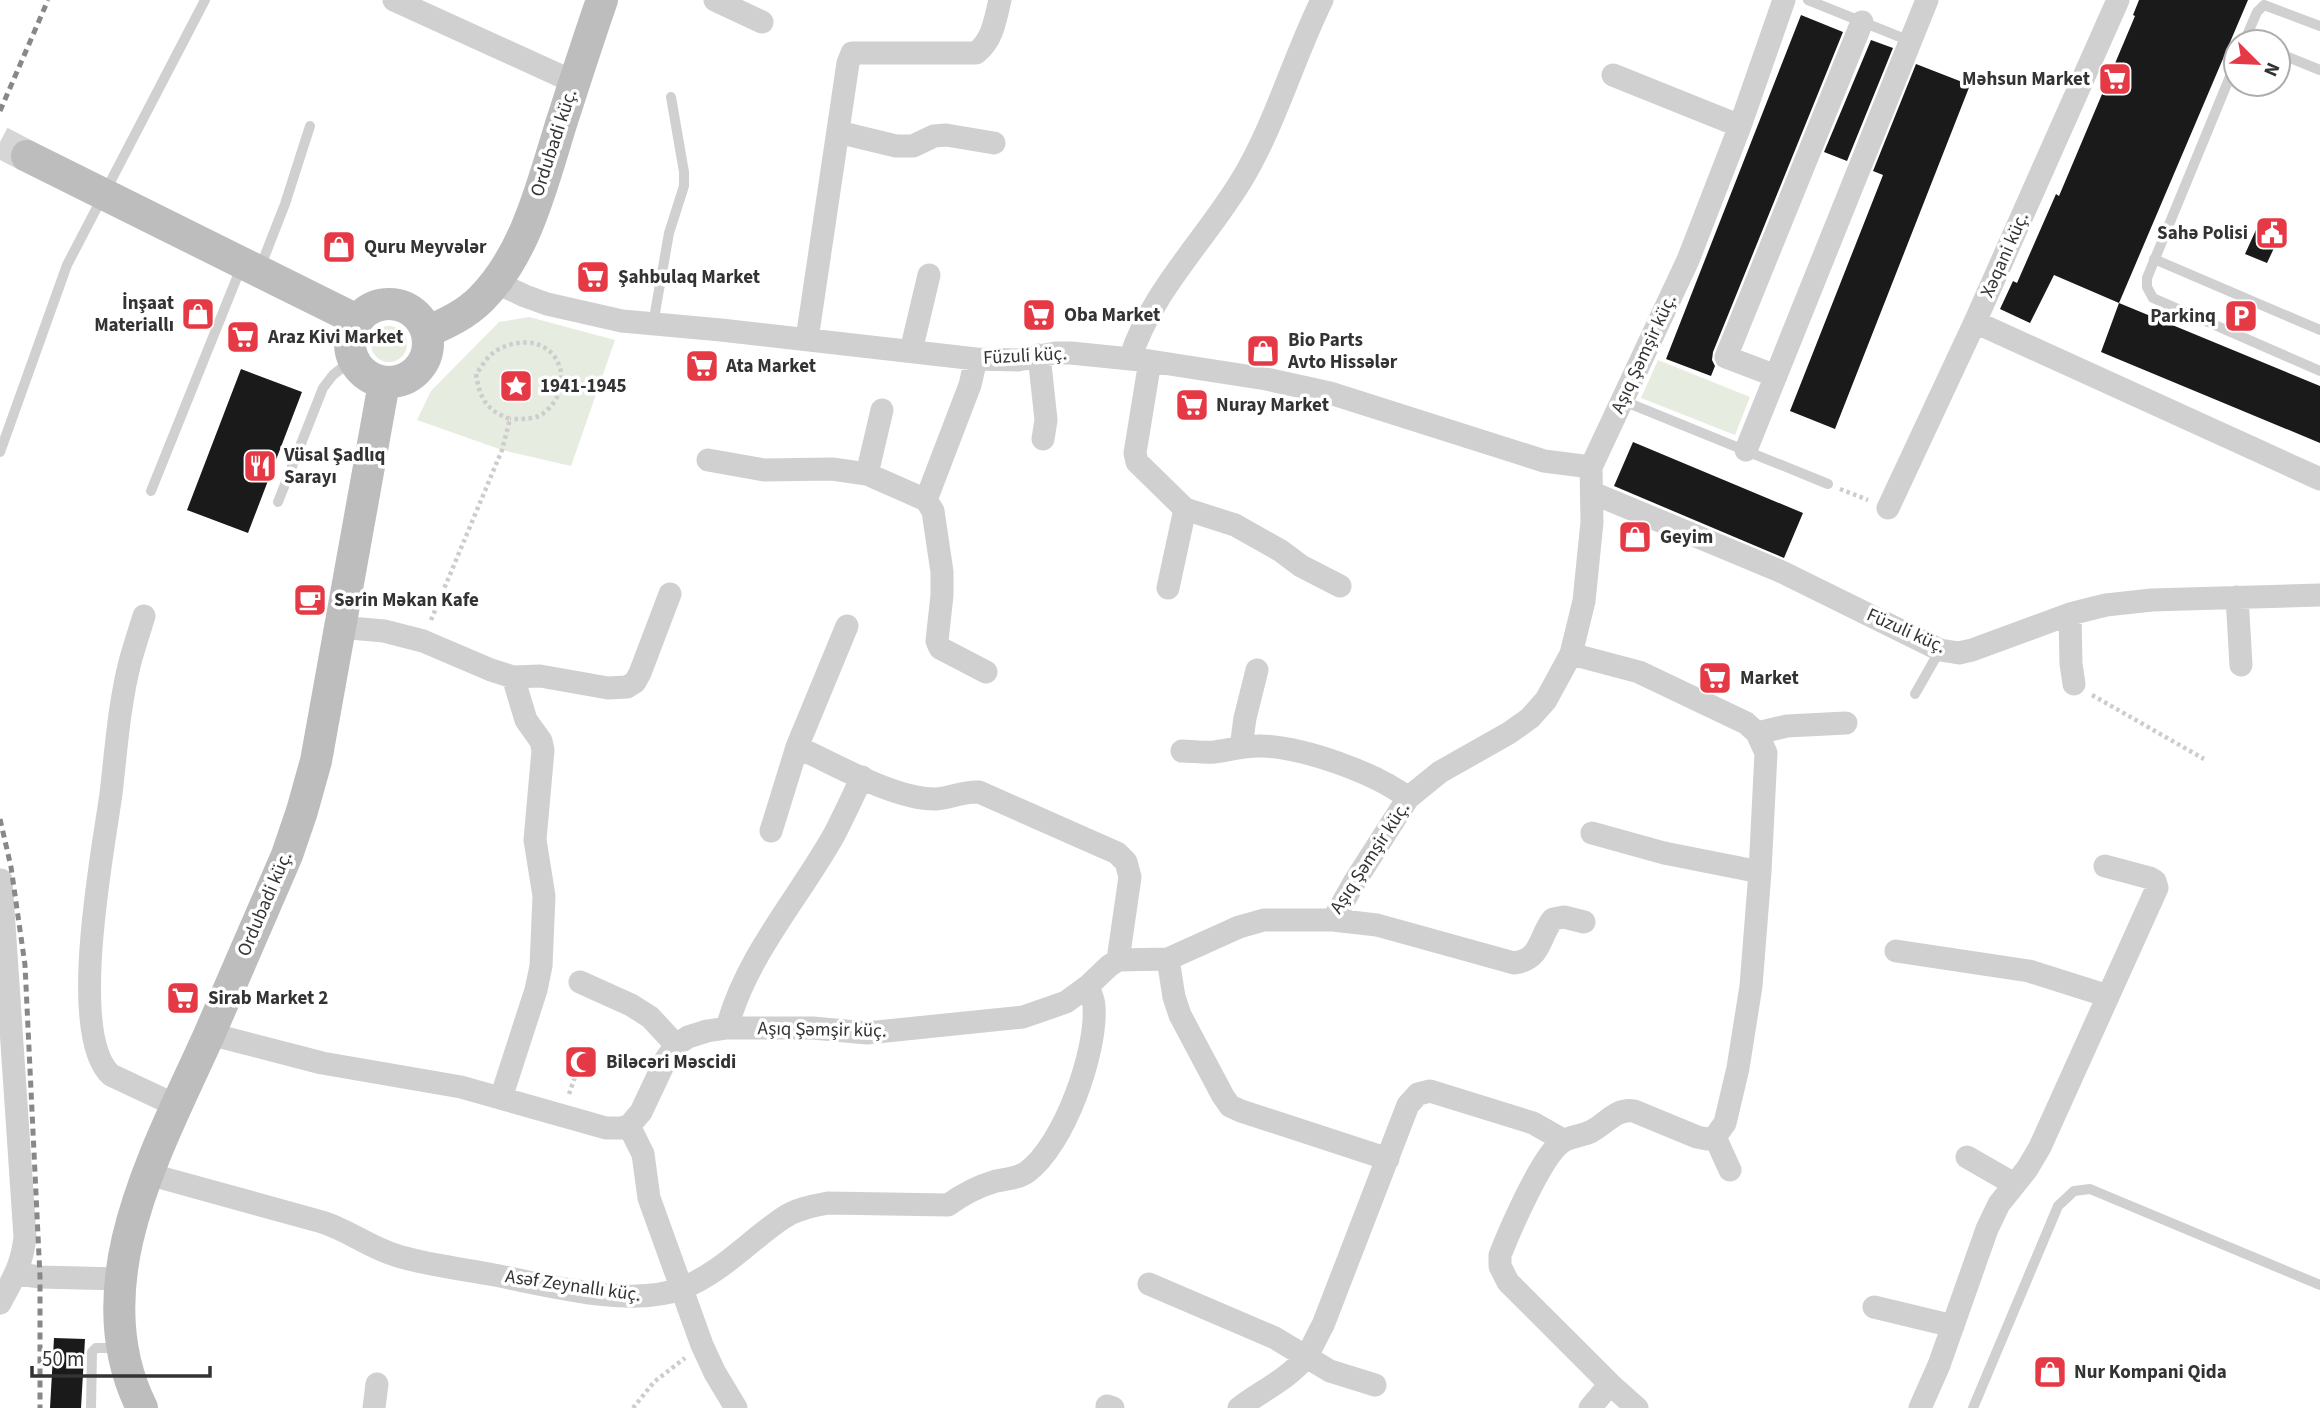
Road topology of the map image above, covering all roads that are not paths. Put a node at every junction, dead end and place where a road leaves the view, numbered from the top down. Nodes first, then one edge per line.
1 (205, 0) edge
2 (394, 0) edge
3 (602, 0) edge
4 (715, 0) edge
5 (1000, 0) edge
6 (1322, 0) edge
7 (1784, 0) edge
8 (1808, 0) edge
9 (1927, 0) edge
10 (2118, 0) edge
11 (762, 22) dead end
12 (1862, 22) junction
13 (2320, 26) edge
14 (2251, 28) edge
15 (1910, 41) junction
16 (2292, 59) edge
17 (2320, 70) edge
18 (1613, 75) dead end
19 (574, 82) junction
20 (2222, 95) edge
21 (671, 97) dead end
22 (310, 126) dead end
23 (1740, 126) junction
24 (838, 132) junction
25 (994, 143) dead end
26 (27, 156) tunnel mouth
27 (103, 195) junction
28 (2154, 258) junction
29 (251, 266) junction
30 (929, 275) dead end
31 (495, 282) junction
32 (358, 320) junction
33 (1975, 322) junction
34 (653, 325) junction
35 (2320, 330) edge
36 (427, 332) junction
37 (807, 339) junction
38 (911, 351) junction
39 (1039, 355) junction
40 (353, 359) junction
41 (976, 359) junction
42 (1140, 360) junction
43 (2320, 371) edge
44 (1776, 376) junction
45 (384, 383) junction
46 (1621, 401) junction
47 (882, 410) dead end
48 (1043, 439) dead end
49 (1746, 450) junction
50 (0, 452) edge
51 (708, 460) dead end
52 (1591, 467) junction
53 (867, 474) junction
54 (2320, 479) edge
55 (1828, 484) road end
56 (151, 491) dead end
57 (1593, 493) junction
58 (926, 500) junction
59 (278, 502) dead end
60 (1888, 508) road end
61 (1185, 509) junction
62 (1340, 586) dead end
63 (1168, 588) dead end
64 (670, 594) dead end
65 (2320, 595) edge
66 (2237, 597) junction
67 (2070, 614) junction
68 (144, 616) dead end
69 (339, 626) junction
70 (847, 626) dead end
71 (1940, 650) junction
72 (1571, 654) junction
73 (2241, 665) dead end
74 (1257, 670) dead end
75 (986, 671) dead end
76 (513, 677) junction
77 (2074, 684) road end
78 (1915, 694) dead end
79 (1846, 723) dead end
80 (1757, 733) junction
81 (797, 747) junction
82 (1241, 747) junction
83 (1182, 751) dead end
84 (862, 777) junction
85 (1408, 798) junction
86 (771, 831) dead end
87 (1592, 833) dead end
88 (2105, 866) dead end
89 (1760, 872) junction
90 (1, 880) edge
91 (1333, 920) junction
92 (1584, 922) dead end
93 (1896, 951) dead end
94 (1168, 959) junction
95 (1118, 961) junction
96 (580, 982) dead end
97 (1088, 986) junction
98 (2108, 996) junction
99 (727, 1028) junction
100 (209, 1034) junction
101 (676, 1045) junction
102 (501, 1098) junction
103 (177, 1106) junction
104 (629, 1126) junction
105 (1715, 1137) junction
106 (1563, 1140) junction
107 (1967, 1157) dead end
108 (1388, 1159) junction
109 (1730, 1170) dead end
110 (148, 1174) junction
111 (2014, 1184) junction
112 (18, 1274) junction
113 (120, 1279) junction
114 (1149, 1284) dead end
115 (2320, 1285) edge
116 (682, 1289) junction
117 (2, 1297) edge
118 (1874, 1307) dead end
119 (1953, 1326) junction
120 (122, 1348) junction
121 (1306, 1357) junction
122 (377, 1384) dead end
123 (1610, 1384) junction
124 (1375, 1385) dead end
125 (91, 1408) edge
126 (142, 1408) edge
127 (374, 1408) edge
128 (736, 1408) edge
129 (1239, 1408) edge
130 (1590, 1408) edge
131 (1637, 1408) edge
132 (1920, 1408) edge
133 (1972, 1408) edge

1 - 27 lane
2 - 19 street
3 - 19 main road, Ordubadi küç.
4 - 11 street
5 - 24 street
6 - 42 street
7 - 23 street, Aşıq Şəmşir küç.
8 - 12 lane
9 - 15 street
10 - 33 street, Xəqani küç.
12 - 15 lane
12 - 44 street
13 - 14 lane
15 - 44 street
16 - 17 lane
18 - 23 street
19 - 31 main road, Ordubadi küç.
20 - 28 lane
21 - 34 lane
22 - 29 lane
23 - 46 street, Aşıq Şəmşir küç.
24 - 25 street
24 - 37 street
26 - 27 main road
27 - 29 main road
27 - 50 lane
28 - 35 lane
28 - 43 lane
29 - 32 main road
29 - 56 lane
30 - 38 street
31 - 34 street, Füzuli küç.
31 - 36 main road, Ordubadi küç.
32 - 36 main road
32 - 40 main road
33 - 54 street
33 - 60 street, Xəqani küç.
34 - 37 street, Füzuli küç.
36 - 45 main road
37 - 38 street, Füzuli küç.
38 - 41 street, Füzuli küç.
39 - 41 street, Füzuli küç.
39 - 42 street, Füzuli küç.
39 - 48 street
40 - 45 main road
40 - 59 lane
41 - 58 street
42 - 52 street, Füzuli küç.
42 - 61 street
44 - 49 street
45 - 69 main road, Ordubadi küç.
46 - 49 lane
46 - 52 street, Aşıq Şəmşir küç.
47 - 53 street
49 - 55 lane
51 - 53 street
52 - 57 street, Aşıq Şəmşir küç.
53 - 58 street
57 - 71 street, Füzuli küç.
57 - 72 street, Aşıq Şəmşir küç.
58 - 75 street
61 - 62 street
61 - 63 street
64 - 76 street
65 - 66 street, Füzuli küç.
66 - 67 street, Füzuli küç.
66 - 73 street
67 - 71 street, Füzuli küç.
67 - 77 street
68 - 103 street
69 - 76 street
69 - 100 main road, Ordubadi küç.
70 - 81 street
71 - 78 lane
72 - 80 street
72 - 85 street, Aşıq Şəmşir küç.
74 - 82 street
76 - 102 street
79 - 80 street
80 - 89 street
81 - 84 street
81 - 86 street
82 - 83 street
82 - 85 street
84 - 95 street
84 - 99 street
85 - 91 street, Aşıq Şəmşir küç.
87 - 89 street
88 - 98 street
89 - 105 street
90 - 112 street
91 - 92 street
91 - 94 street, Aşıq Şəmşir küç.
93 - 98 street
94 - 95 street, Aşıq Şəmşir küç.
94 - 108 street
95 - 97 street, Aşıq Şəmşir küç.
96 - 101 street
97 - 99 street, Aşıq Şəmşir küç.
97 - 116 street, Asəf Zeynallı küç.
98 - 111 street
99 - 101 street, Aşıq Şəmşir küç.
100 - 102 street
100 - 103 main road, Ordubadi küç.
101 - 104 street
102 - 104 street
103 - 110 main road, Ordubadi küç.
104 - 116 street
105 - 106 street
105 - 109 street
106 - 108 street
106 - 123 street
107 - 111 street
108 - 121 street
110 - 113 main road, Ordubadi küç.
110 - 116 street, Asəf Zeynallı küç.
111 - 119 street
112 - 113 street
112 - 117 street
113 - 120 main road, Ordubadi küç.
114 - 121 street
115 - 133 lane
116 - 128 street
118 - 119 street
119 - 132 street
120 - 125 lane
120 - 126 main road, Ordubadi küç.
121 - 124 street
121 - 129 street
122 - 127 street
123 - 130 street
123 - 131 street

